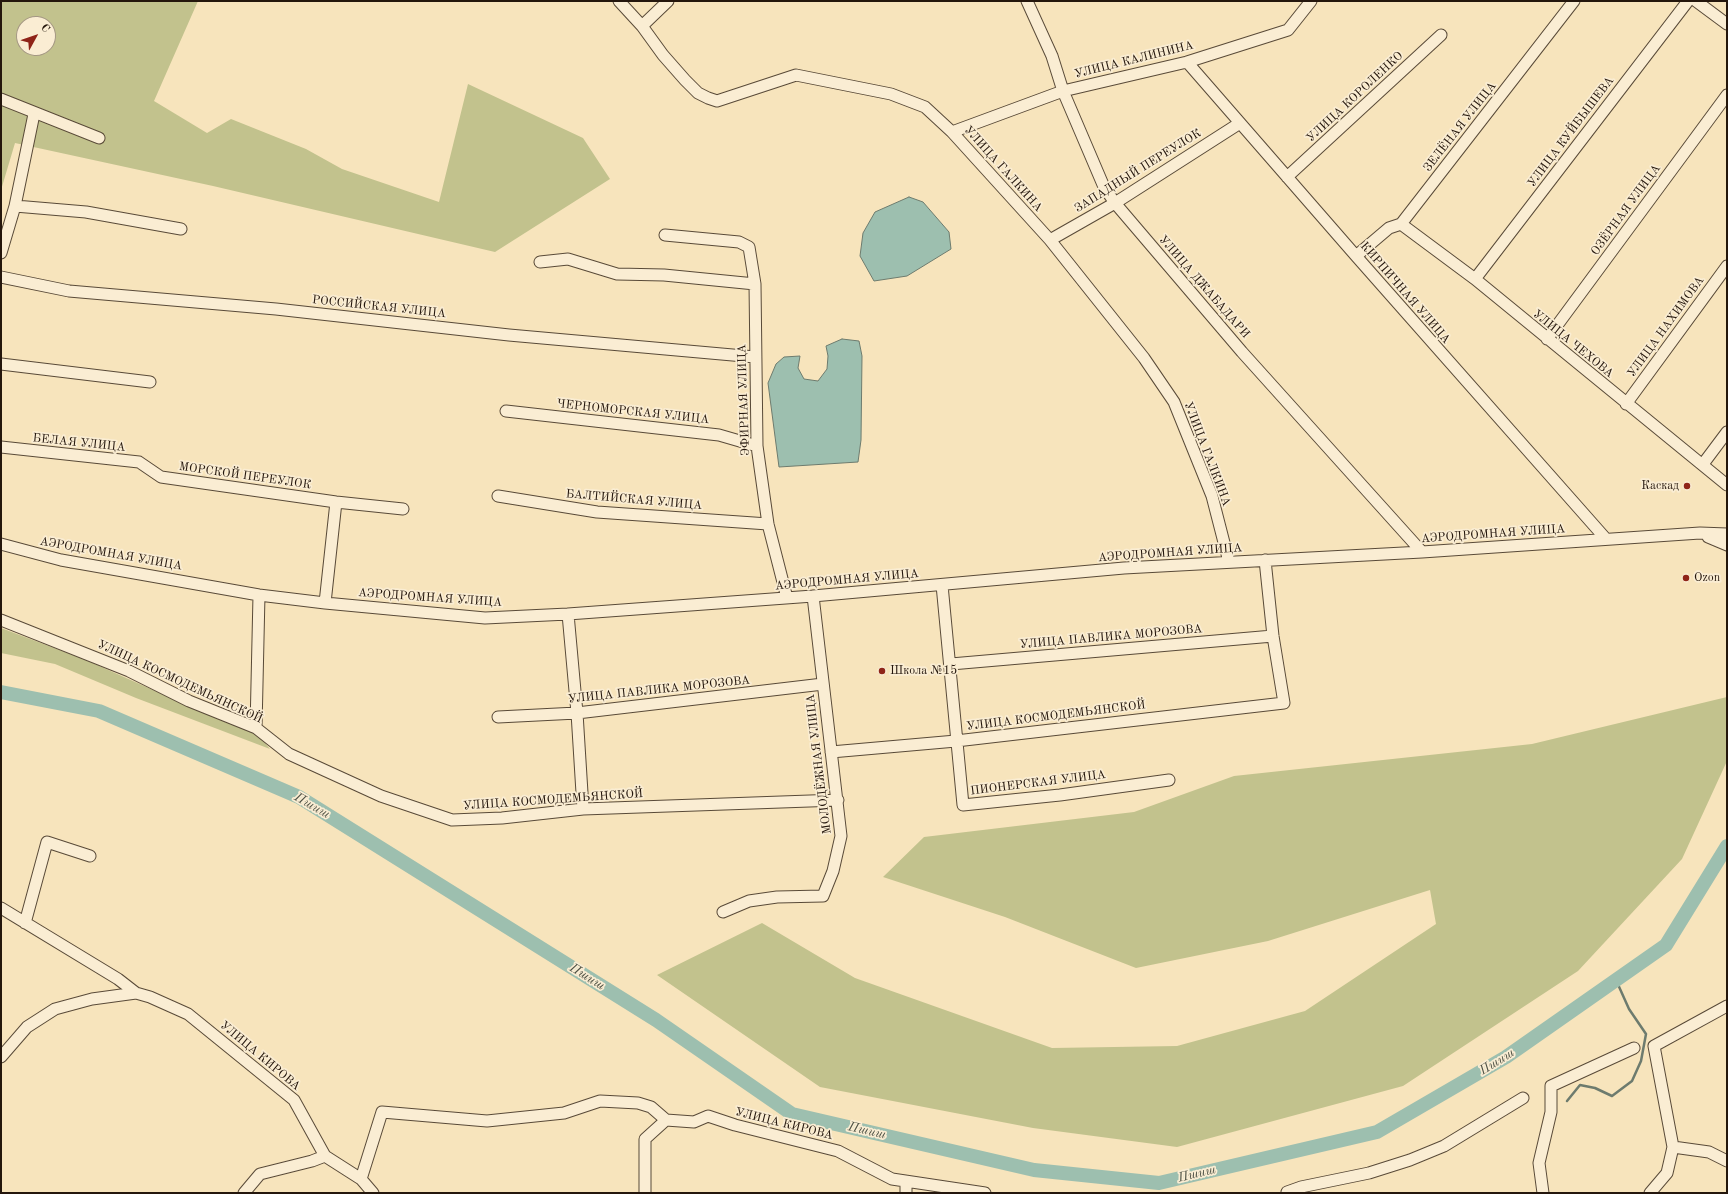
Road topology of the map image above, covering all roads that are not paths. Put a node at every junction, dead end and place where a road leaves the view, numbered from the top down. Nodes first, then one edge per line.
1 (619, 1) edge
2 (668, 1) edge
3 (1027, 1) edge
4 (1312, 1) edge
5 (1574, 1) edge
6 (1688, 1) edge
7 (1696, 1) edge
8 (1727, 24) edge
9 (642, 26) junction
10 (1441, 35) dead end
11 (1187, 62) junction
12 (1062, 91) junction
13 (1727, 95) edge
14 (1, 99) edge
15 (34, 114) junction
16 (1240, 123) junction
17 (952, 132) junction
18 (98, 138) dead end
19 (1287, 177) junction
20 (1115, 203) junction
21 (15, 206) junction
22 (1401, 224) junction
23 (181, 229) dead end
24 (665, 235) dead end
25 (1050, 240) junction
26 (1, 253) edge
27 (1356, 256) junction
28 (540, 262) dead end
29 (1727, 266) edge
30 (1, 277) edge
31 (1475, 279) junction
32 (755, 284) junction
33 (1547, 339) junction
34 (755, 357) junction
35 (1, 364) edge
36 (150, 382) dead end
37 (1626, 404) junction
38 (506, 411) dead end
39 (1727, 432) edge
40 (756, 446) junction
41 (1, 447) edge
42 (1703, 464) junction
43 (152, 471) joint
44 (1727, 485) edge
45 (498, 496) dead end
46 (336, 502) junction
47 (403, 509) dead end
48 (768, 524) junction
49 (1700, 533) junction
50 (1727, 534) edge
51 (1606, 539) junction
52 (1, 544) edge
53 (1727, 544) edge
54 (1422, 552) junction
55 (1265, 560) junction
56 (1229, 562) junction
57 (942, 585) junction
58 (259, 594) junction
59 (813, 596) junction
60 (787, 598) junction
61 (324, 603) junction
62 (568, 614) junction
63 (1, 620) edge
64 (1273, 636) junction
65 (950, 664) junction
66 (823, 684) junction
67 (577, 713) junction
68 (498, 717) dead end
69 (256, 728) junction
70 (956, 741) junction
71 (831, 752) junction
72 (1169, 780) dead end
73 (838, 800) junction
74 (583, 809) junction
75 (90, 856) dead end
76 (1, 908) edge
77 (723, 912) dead end
78 (25, 922) junction
79 (136, 993) junction
80 (1727, 1006) edge
81 (1634, 1048) dead end
82 (1, 1057) edge
83 (1523, 1098) dead end
84 (666, 1120) junction
85 (1673, 1147) junction
86 (325, 1156) junction
87 (1727, 1161) edge
88 (361, 1179) junction
89 (906, 1181) junction
90 (1287, 1192) edge
91 (244, 1193) edge
92 (373, 1193) edge
93 (645, 1193) edge
94 (906, 1193) edge
95 (985, 1193) edge
96 (1543, 1193) edge
97 (1650, 1193) edge

1 - 9 street, УЛИЦА ГАЛКИНА
2 - 9 street
3 - 12 street, УЛИЦА ДЖАБАДАРИ
4 - 11 street, УЛИЦА КАЛИНИНА
5 - 22 street, ЗЕЛЁНАЯ УЛИЦА
6 - 31 street, УЛИЦА КУЙБЫШЕВА
7 - 8 street
9 - 17 street, УЛИЦА ГАЛКИНА
10 - 19 street, УЛИЦА КОРОЛЕНКО
11 - 12 street, УЛИЦА КАЛИНИНА
11 - 16 street, КИРПИЧНАЯ УЛИЦА
12 - 17 street, УЛИЦА КАЛИНИНА
12 - 20 street, УЛИЦА ДЖАБАДАРИ
13 - 33 street, ОЗЁРНАЯ УЛИЦА
14 - 15 street
15 - 18 street
15 - 21 street
16 - 19 street, КИРПИЧНАЯ УЛИЦА
16 - 20 street, ЗАПАДНЫЙ ПЕРЕУЛОК
17 - 25 street, УЛИЦА ГАЛКИНА
19 - 27 street, КИРПИЧНАЯ УЛИЦА
20 - 25 street, ЗАПАДНЫЙ ПЕРЕУЛОК
20 - 54 street, УЛИЦА ДЖАБАДАРИ
21 - 23 street
21 - 26 street
22 - 27 street, ЗЕЛЁНАЯ УЛИЦА
22 - 31 street, УЛИЦА ЧЕХОВА
24 - 32 street, ЭФИРНАЯ УЛИЦА
25 - 56 street, УЛИЦА ГАЛКИНА
27 - 51 street, КИРПИЧНАЯ УЛИЦА
28 - 32 street
29 - 37 street, УЛИЦА НАХИМОВА
30 - 34 street, РОССИЙСКАЯ УЛИЦА
31 - 33 street, УЛИЦА ЧЕХОВА
32 - 34 street, ЭФИРНАЯ УЛИЦА
33 - 37 street, УЛИЦА ЧЕХОВА
34 - 40 street, ЭФИРНАЯ УЛИЦА
35 - 36 street
37 - 42 street, УЛИЦА ЧЕХОВА
38 - 40 street, ЧЕРНОМОРСКАЯ УЛИЦА
39 - 42 street
40 - 48 street, ЭФИРНАЯ УЛИЦА
41 - 43 street, БЕЛАЯ УЛИЦА
42 - 44 street, УЛИЦА ЧЕХОВА
43 - 46 street, МОРСКОЙ ПЕРЕУЛОК
45 - 48 street, БАЛТИЙСКАЯ УЛИЦА
46 - 47 street
46 - 61 street
48 - 60 street, ЭФИРНАЯ УЛИЦА
49 - 50 street, АЭРОДРОМНАЯ УЛИЦА
49 - 51 street, АЭРОДРОМНАЯ УЛИЦА
49 - 53 street, АЭРОДРОМНАЯ УЛИЦА
51 - 54 street, АЭРОДРОМНАЯ УЛИЦА
52 - 58 street, АЭРОДРОМНАЯ УЛИЦА
54 - 55 street, АЭРОДРОМНАЯ УЛИЦА
55 - 56 street, АЭРОДРОМНАЯ УЛИЦА
55 - 64 street
56 - 57 street, АЭРОДРОМНАЯ УЛИЦА
57 - 59 street, АЭРОДРОМНАЯ УЛИЦА
57 - 65 street, ПИОНЕРСКАЯ УЛИЦА
58 - 61 street, АЭРОДРОМНАЯ УЛИЦА
58 - 69 street
59 - 60 street, АЭРОДРОМНАЯ УЛИЦА
59 - 66 street, МОЛОДЁЖНАЯ УЛИЦА
60 - 62 street, АЭРОДРОМНАЯ УЛИЦА
61 - 62 street, АЭРОДРОМНАЯ УЛИЦА
62 - 67 street
63 - 69 street, УЛИЦА КОСМОДЕМЬЯНСКОЙ
64 - 65 street, УЛИЦА ПАВЛИКА МОРОЗОВА
64 - 70 street, УЛИЦА КОСМОДЕМЬЯНСКОЙ
65 - 70 street, ПИОНЕРСКАЯ УЛИЦА
66 - 67 street, УЛИЦА ПАВЛИКА МОРОЗОВА
66 - 71 street, МОЛОДЁЖНАЯ УЛИЦА
67 - 68 street, УЛИЦА ПАВЛИКА МОРОЗОВА
67 - 74 street
69 - 74 street, УЛИЦА КОСМОДЕМЬЯНСКОЙ
70 - 71 street, УЛИЦА КОСМОДЕМЬЯНСКОЙ
70 - 72 street, ПИОНЕРСКАЯ УЛИЦА
71 - 73 street, МОЛОДЁЖНАЯ УЛИЦА
73 - 74 street, УЛИЦА КОСМОДЕМЬЯНСКОЙ
73 - 77 street, МОЛОДЁЖНАЯ УЛИЦА
75 - 78 street
76 - 78 street, УЛИЦА КИРОВА
78 - 79 street, УЛИЦА КИРОВА
79 - 82 street
79 - 86 street, УЛИЦА КИРОВА
80 - 85 street
81 - 96 street
83 - 90 street
84 - 88 street
84 - 89 street, УЛИЦА КИРОВА
84 - 93 street
85 - 87 street
85 - 97 street
86 - 88 street, УЛИЦА КИРОВА
86 - 91 street
88 - 92 street, УЛИЦА КИРОВА
89 - 94 street
89 - 95 street, УЛИЦА КИРОВА

